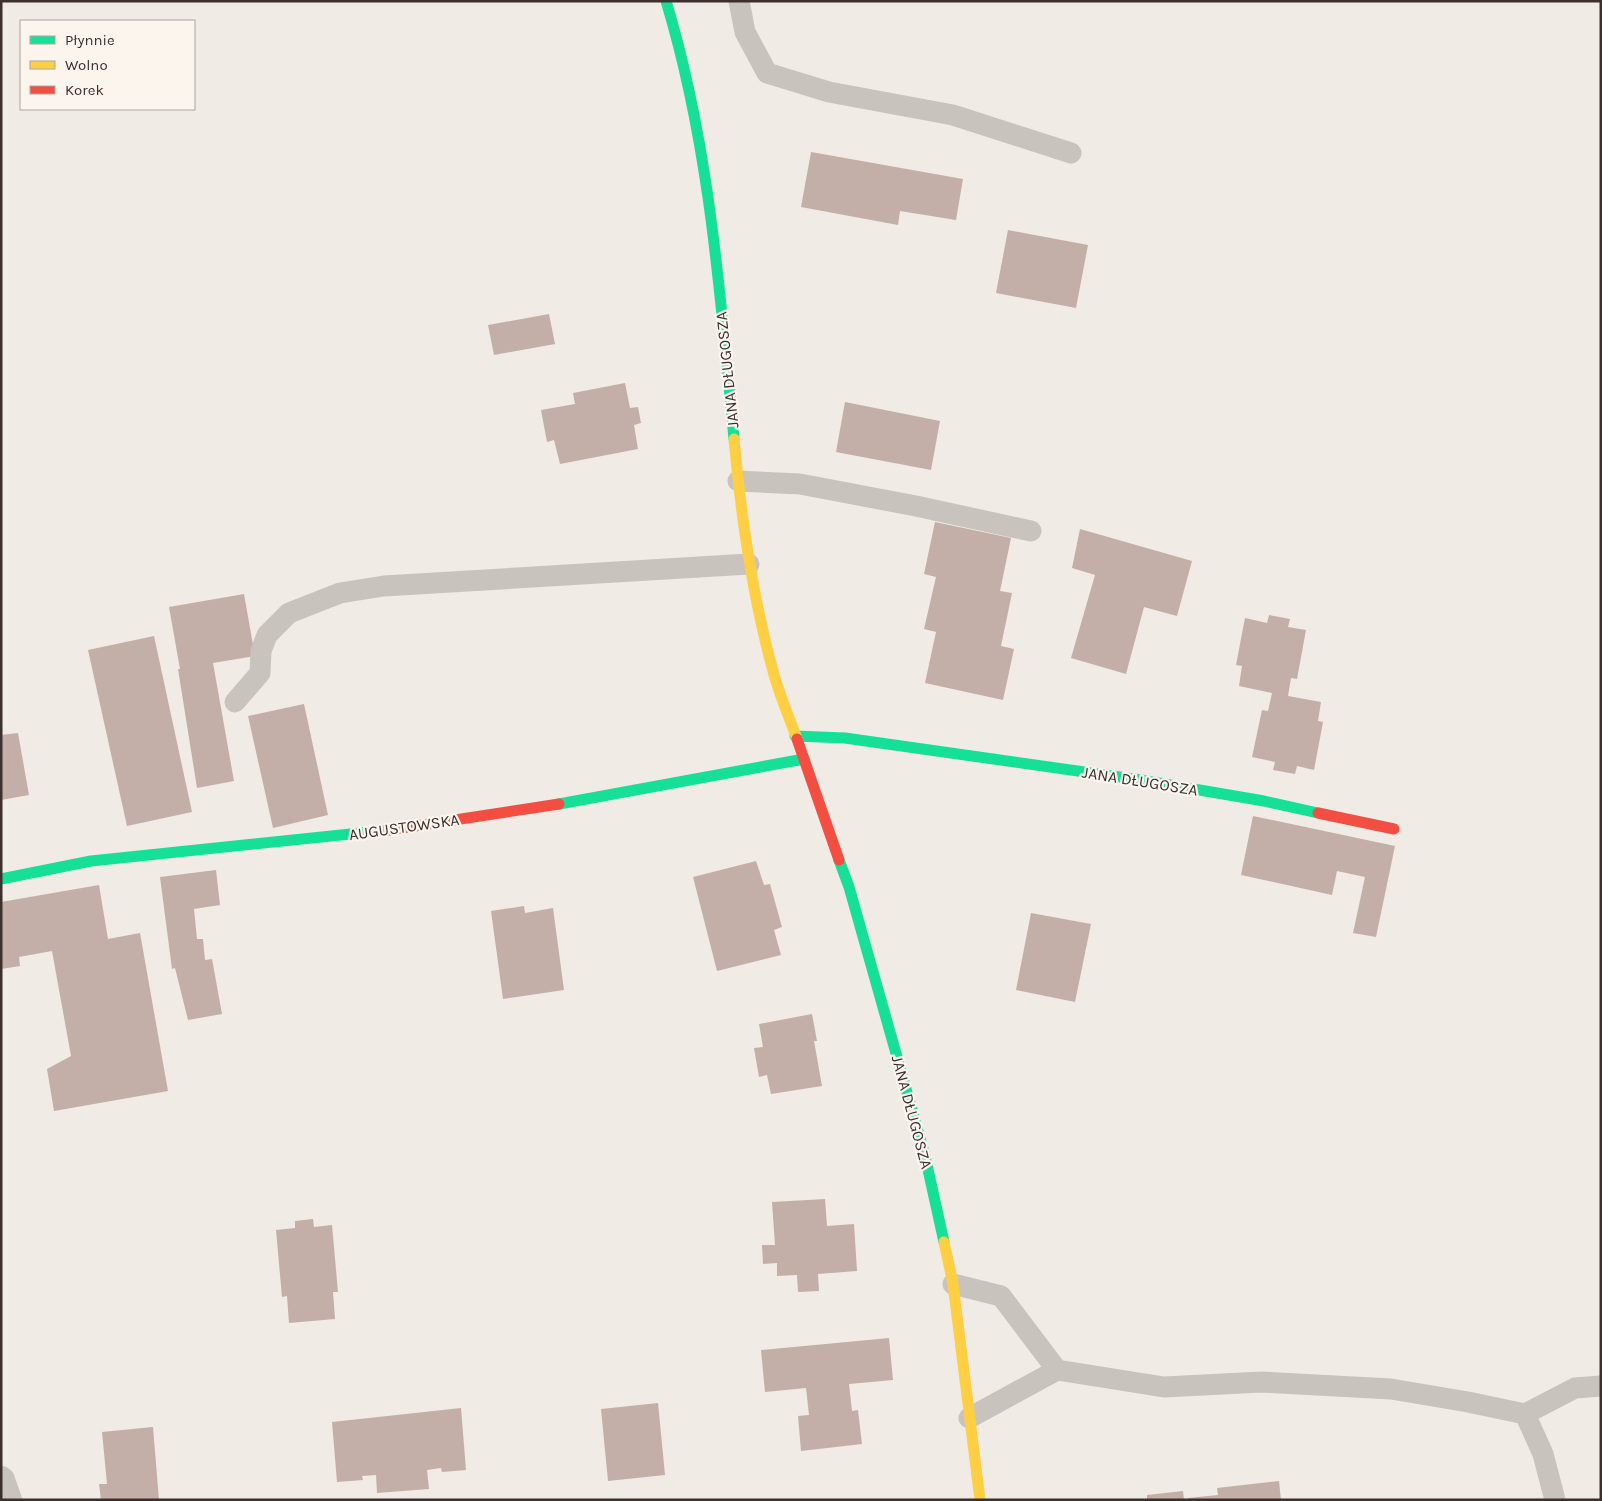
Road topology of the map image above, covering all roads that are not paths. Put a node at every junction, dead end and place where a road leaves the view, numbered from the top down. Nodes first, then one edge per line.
1 (666, 1) edge
2 (739, 1) edge
3 (1071, 153) dead end
4 (738, 482) junction
5 (1031, 531) dead end
6 (749, 564) junction
7 (235, 702) dead end
8 (796, 736) junction
9 (804, 759) junction
10 (1394, 828) dead end
11 (1, 879) edge
12 (953, 1284) junction
13 (1057, 1370) junction
14 (1601, 1386) edge
15 (1525, 1414) junction
16 (969, 1418) junction
17 (1, 1480) edge
18 (8, 1500) edge
19 (980, 1500) edge
20 (1555, 1500) edge

1 - 4 street, JANA DŁUGOSZA
2 - 3 lane
4 - 5 lane
4 - 6 street, JANA DŁUGOSZA
6 - 7 lane
6 - 8 street, JANA DŁUGOSZA
8 - 9 street, JANA DŁUGOSZA
8 - 10 street, JANA DŁUGOSZA
9 - 11 street, AUGUSTOWSKA
9 - 12 street, JANA DŁUGOSZA
12 - 13 lane
12 - 16 street, JANA DŁUGOSZA
13 - 15 lane
13 - 16 lane
14 - 15 lane
15 - 20 lane
16 - 19 street, JANA DŁUGOSZA
17 - 18 street

